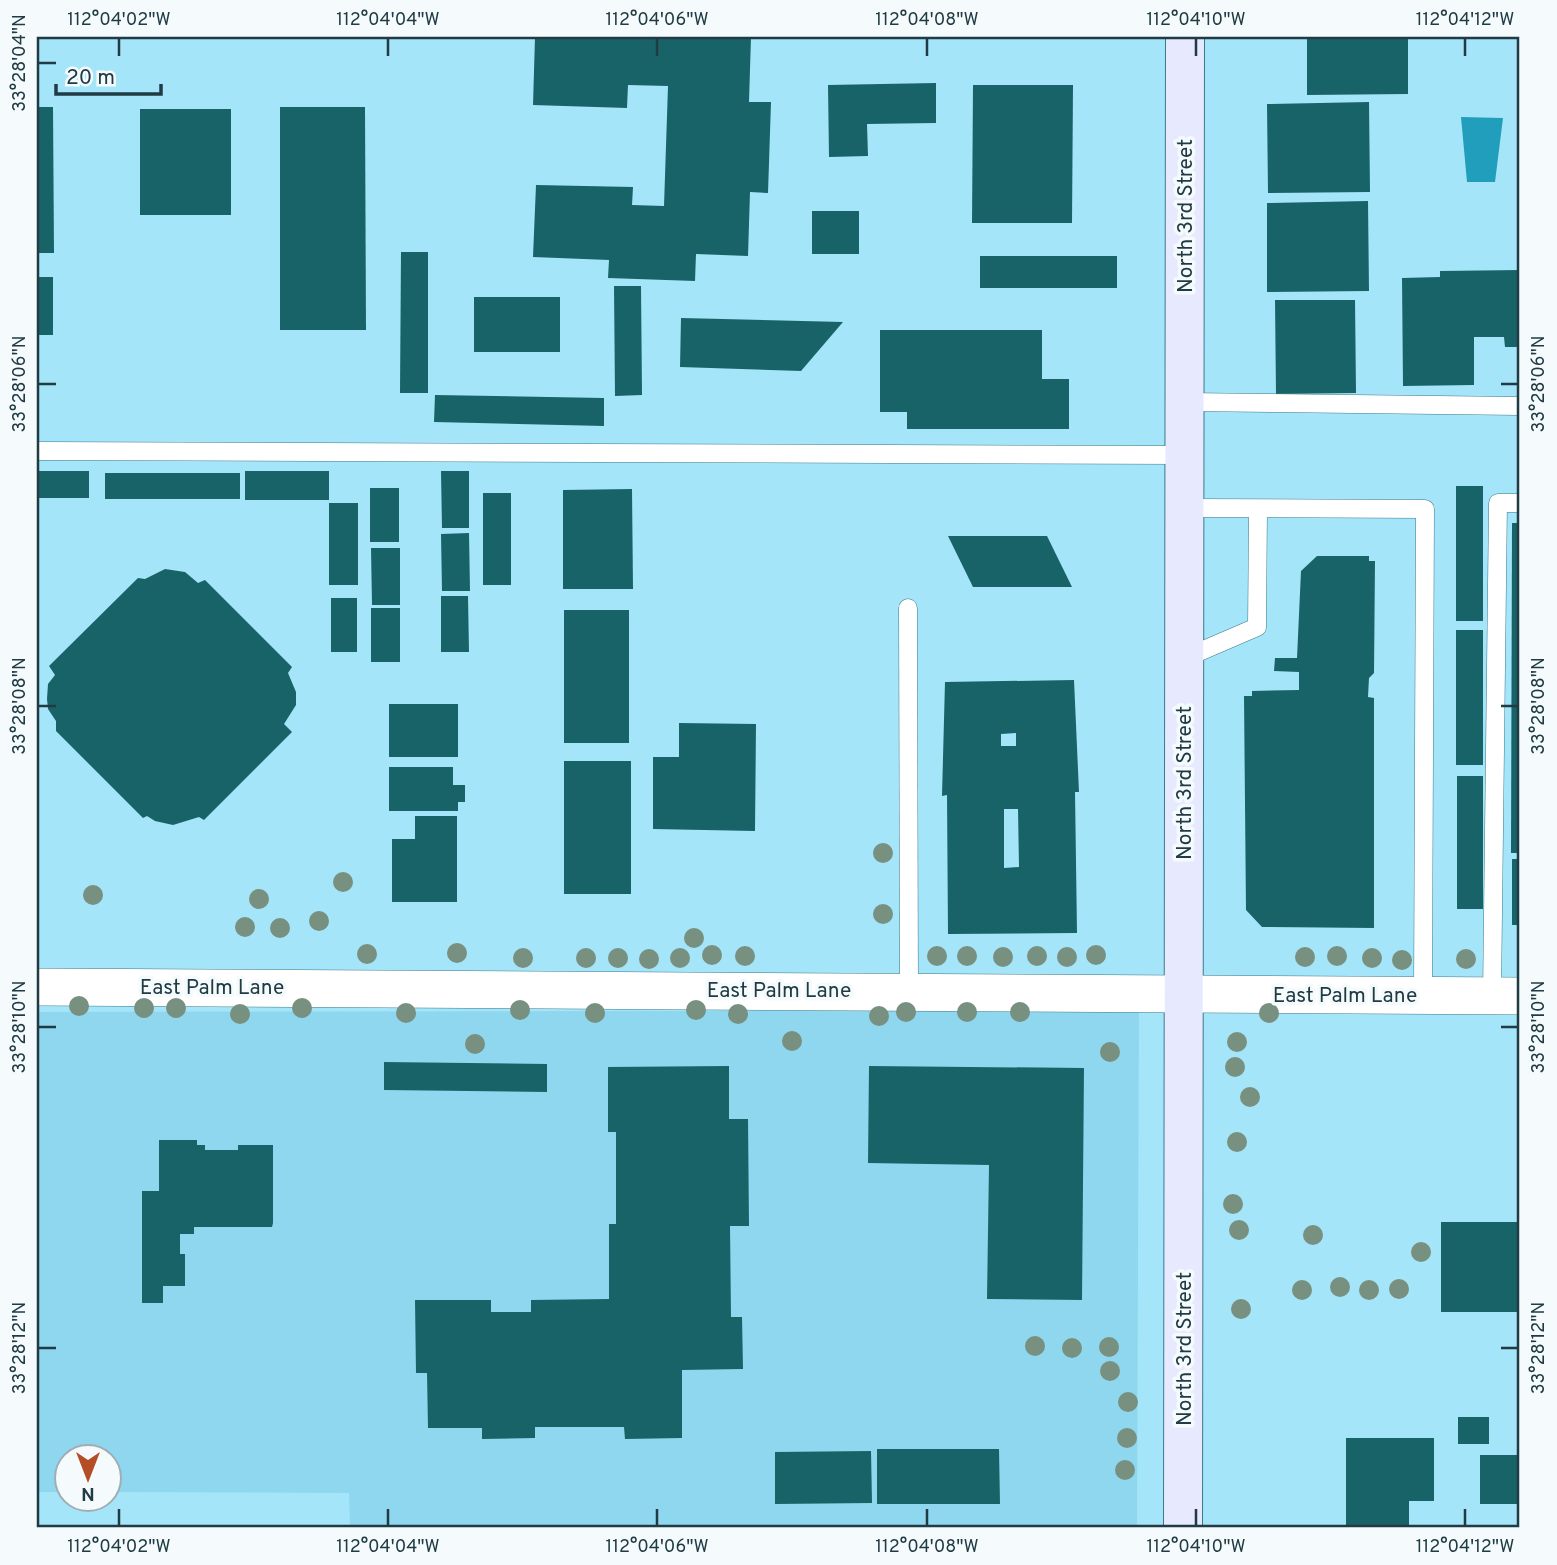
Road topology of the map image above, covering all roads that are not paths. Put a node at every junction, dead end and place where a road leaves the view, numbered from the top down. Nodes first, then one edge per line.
1 (1185, 37) edge
2 (1185, 402) junction
3 (1520, 406) edge
4 (37, 451) edge
5 (1185, 455) junction
6 (1520, 503) edge
7 (1185, 508) junction
8 (1258, 510) junction
9 (908, 608) dead end
10 (1185, 658) junction
11 (37, 987) edge
12 (909, 991) junction
13 (1184, 993) junction
14 (1423, 995) junction
15 (1506, 995) edge
16 (1183, 1528) edge

1 - 2 street, North 3rd Street
2 - 3 lane
2 - 5 street, North 3rd Street
4 - 5 lane
5 - 7 street, North 3rd Street
6 - 15 lane
7 - 8 lane
7 - 10 street, North 3rd Street
8 - 10 lane
8 - 14 lane
9 - 12 lane
10 - 13 street, North 3rd Street
11 - 12 street, East Palm Lane
12 - 13 street, East Palm Lane
13 - 14 street, East Palm Lane
13 - 16 street, North 3rd Street
14 - 15 street, East Palm Lane

